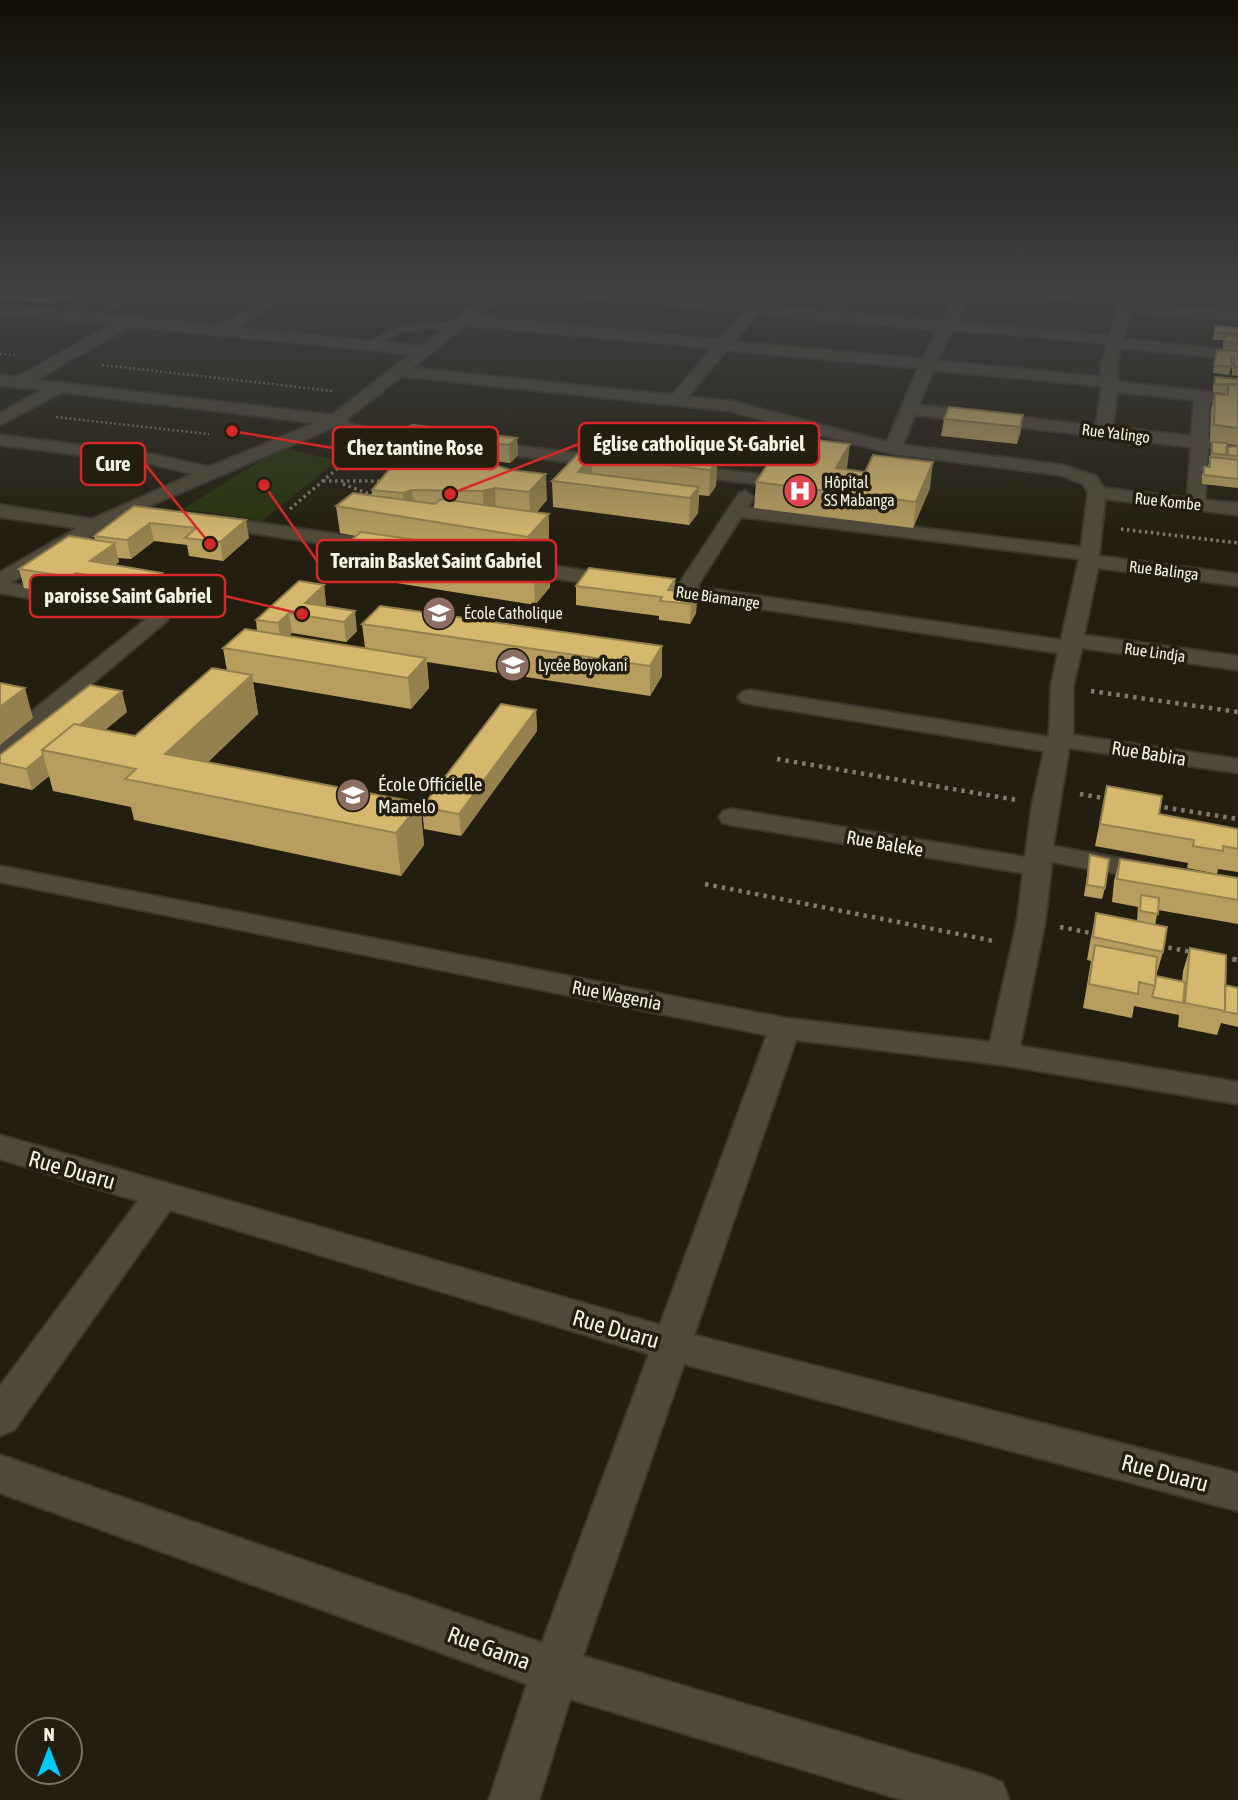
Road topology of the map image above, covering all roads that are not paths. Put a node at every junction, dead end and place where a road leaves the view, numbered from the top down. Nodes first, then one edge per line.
1 (35, 374) edge
2 (397, 374) edge
3 (429, 374) edge
4 (697, 374) edge
5 (924, 374) edge
6 (1021, 374) edge
7 (1109, 374) edge
8 (0, 380) edge
9 (20, 382) junction
10 (1110, 384) junction
11 (59, 387) junction
12 (1202, 396) junction
13 (676, 400) junction
14 (1238, 400) edge
15 (910, 409) junction
16 (0, 420) edge
17 (335, 420) junction
18 (803, 423) junction
19 (1104, 431) junction
20 (0, 440) edge
21 (787, 442) edge
22 (1200, 443) junction
23 (1238, 447) edge
24 (893, 449) junction
25 (772, 460) edge
26 (635, 465) edge
27 (662, 468) edge
28 (210, 473) junction
29 (757, 479) junction
30 (1097, 493) junction
31 (1196, 504) junction
32 (1238, 509) edge
33 (0, 511) edge
34 (735, 511) junction
35 (117, 513) junction
36 (93, 525) junction
37 (412, 551) edge
38 (1089, 557) junction
39 (491, 563) edge
40 (0, 580) edge
41 (1238, 580) edge
42 (0, 587) edge
43 (684, 592) junction
44 (1071, 644) junction
45 (1238, 663) edge
46 (750, 697) dead end
47 (11, 707) edge
48 (44, 713) junction
49 (1059, 743) junction
50 (0, 748) edge
51 (1238, 766) edge
52 (732, 817) dead end
53 (1039, 859) junction
54 (2, 877) edge
55 (1184, 877) edge
56 (785, 1028) junction
57 (1003, 1054) junction
58 (1238, 1093) edge
59 (0, 1147) edge
60 (161, 1196) junction
61 (673, 1345) junction
62 (0, 1418) edge
63 (0, 1474) edge
64 (1238, 1492) edge
65 (555, 1671) junction
66 (514, 1800) edge
67 (985, 1800) edge

1 - 9 street
2 - 17 street
3 - 13 street
4 - 13 street
5 - 15 street
6 - 10 street
7 - 10 street
8 - 9 street
9 - 11 street
10 - 12 street
10 - 19 street
11 - 16 street
11 - 17 street
12 - 14 street
12 - 22 street
13 - 18 street
15 - 19 street, Rue Yalingo
15 - 24 street
17 - 26 street
17 - 28 street
18 - 21 street
18 - 24 street
19 - 22 street, Rue Yalingo
20 - 28 street
22 - 23 street, Rue Yalingo
22 - 31 street
24 - 30 street
25 - 29 street
27 - 29 street
28 - 35 street
29 - 34 street
30 - 31 street, Rue Kombe
30 - 38 street
31 - 32 street, Rue Kombe
33 - 36 street
34 - 38 street, Rue Balinga
34 - 43 street
35 - 36 street
35 - 37 street
36 - 40 street
38 - 41 street, Rue Balinga
38 - 44 street
39 - 43 street, Rue Biamange
42 - 48 street
43 - 44 street, Rue Biamange
44 - 45 street, Rue Lindja
44 - 49 street
46 - 49 street, Rue Babira
47 - 48 street
48 - 50 street
49 - 51 street, Rue Babira
49 - 53 street
52 - 53 street, Rue Baleke
53 - 55 street, Rue Baleke
53 - 57 street
54 - 56 street, Rue Wagenia
56 - 57 street, Rue Wagenia
56 - 61 street
57 - 58 street, Rue Wagenia
59 - 60 street, Rue Duaru
60 - 61 street, Rue Duaru
60 - 62 street
61 - 64 street, Rue Duaru
61 - 65 street
63 - 65 street, Rue Gama
65 - 66 street
65 - 67 street, Rue Gama

